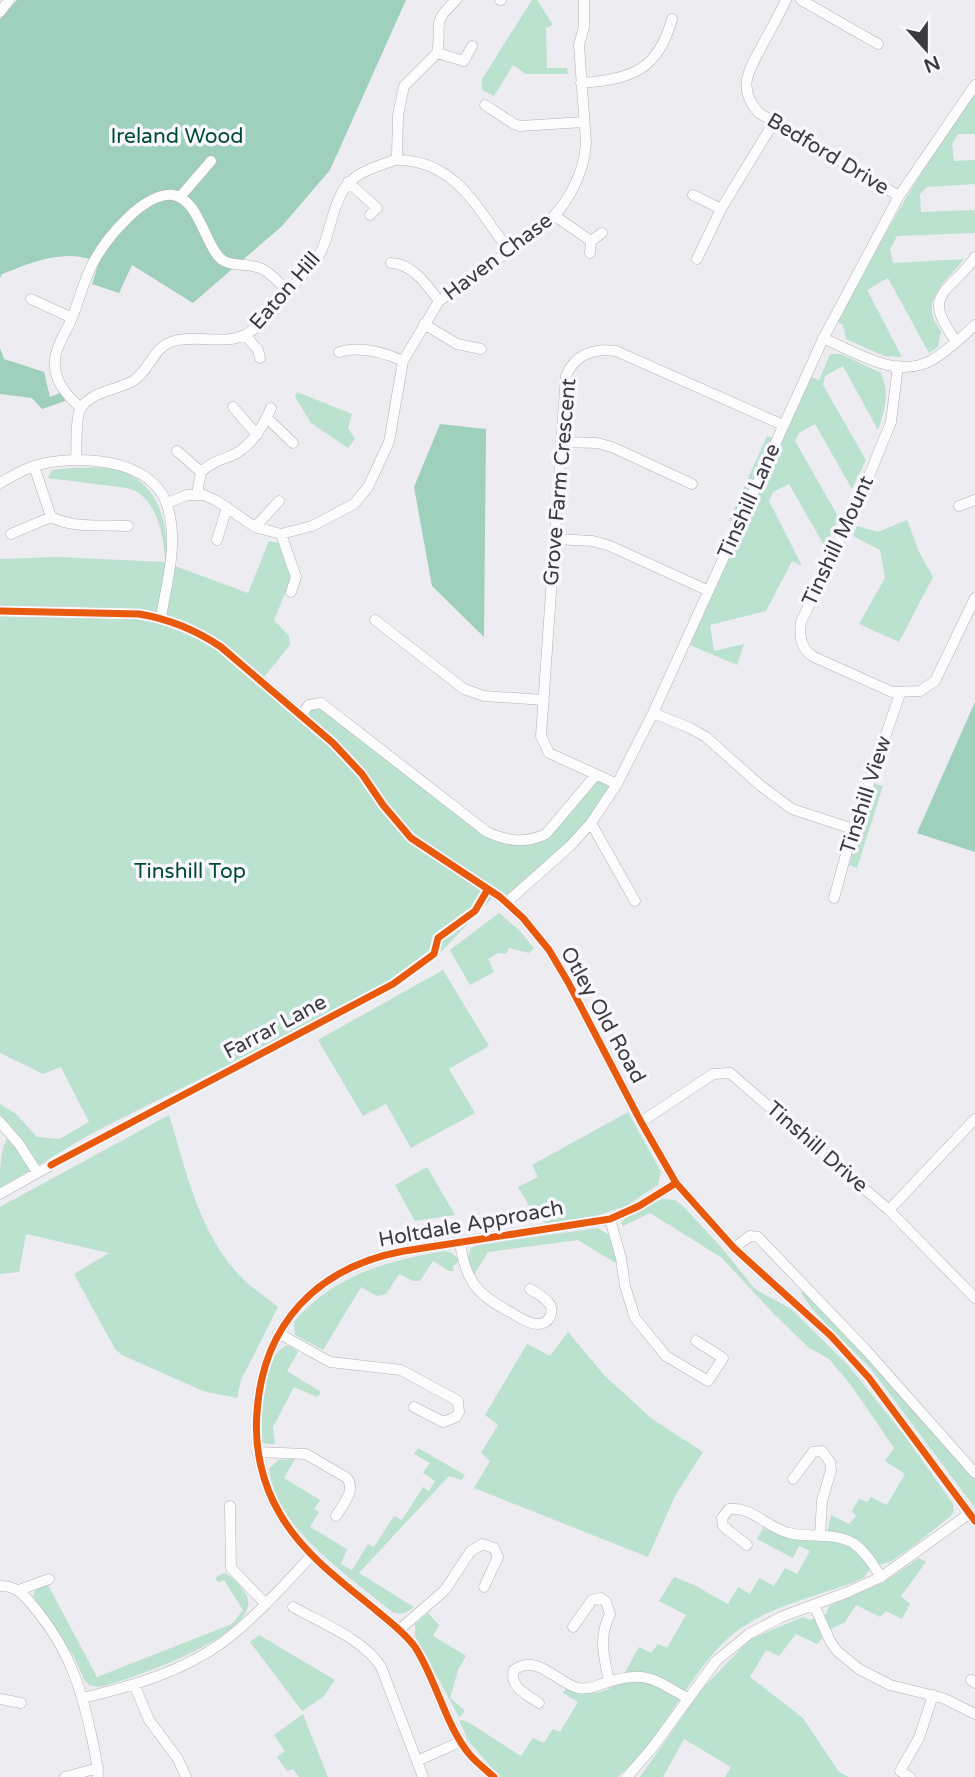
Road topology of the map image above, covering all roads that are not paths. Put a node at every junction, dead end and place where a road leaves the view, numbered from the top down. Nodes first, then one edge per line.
1 (9, 0) edge
2 (456, 0) edge
3 (584, 0) edge
4 (786, 0) edge
5 (801, 0) edge
6 (0, 12) edge
7 (672, 19) dead end
8 (878, 44) dead end
9 (472, 46) dead end
10 (437, 53) junction
11 (581, 83) junction
12 (975, 85) edge
13 (485, 105) dead end
14 (584, 122) junction
15 (774, 122) junction
16 (395, 160) junction
17 (211, 161) dead end
18 (348, 182) junction
19 (693, 195) dead end
20 (899, 196) junction
21 (180, 197) junction
22 (722, 209) junction
23 (370, 215) dead end
24 (555, 216) junction
25 (602, 233) dead end
26 (591, 241) junction
27 (509, 251) junction
28 (590, 253) dead end
29 (975, 257) edge
30 (697, 259) dead end
31 (391, 263) dead end
32 (288, 291) junction
33 (30, 299) dead end
34 (439, 301) junction
35 (72, 318) junction
36 (424, 324) junction
37 (975, 325) edge
38 (245, 335) junction
39 (823, 338) junction
40 (956, 341) junction
41 (481, 349) dead end
42 (338, 352) dead end
43 (260, 358) dead end
44 (403, 361) junction
45 (898, 366) junction
46 (233, 407) dead end
47 (81, 408) junction
48 (783, 425) junction
49 (257, 435) junction
50 (561, 442) junction
51 (293, 443) dead end
52 (177, 451) dead end
53 (76, 460) junction
54 (34, 467) junction
55 (201, 472) junction
56 (0, 483) edge
57 (692, 484) dead end
58 (197, 494) junction
59 (975, 500) edge
60 (279, 501) dead end
61 (167, 503) junction
62 (959, 506) dead end
63 (228, 507) junction
64 (51, 517) junction
65 (128, 526) dead end
66 (255, 527) junction
67 (11, 534) dead end
68 (281, 534) junction
69 (555, 539) junction
70 (217, 541) dead end
71 (709, 591) junction
72 (291, 592) dead end
73 (975, 598) edge
74 (0, 611) edge
75 (160, 617) junction
76 (375, 620) dead end
77 (900, 694) junction
78 (544, 700) junction
79 (653, 713) junction
80 (301, 715) junction
81 (595, 776) junction
82 (617, 784) junction
83 (591, 824) junction
84 (853, 829) junction
85 (834, 898) dead end
86 (635, 901) dead end
87 (507, 902) junction
88 (975, 1119) edge
89 (0, 1122) edge
90 (641, 1122) junction
91 (51, 1165) dead end
92 (37, 1172) junction
93 (676, 1183) junction
94 (0, 1194) edge
95 (889, 1210) junction
96 (610, 1219) junction
97 (460, 1243) junction
98 (734, 1248) junction
99 (530, 1289) dead end
100 (975, 1298) edge
101 (278, 1334) junction
102 (696, 1341) dead end
103 (414, 1407) dead end
104 (257, 1452) junction
105 (975, 1474) edge
106 (793, 1479) dead end
107 (230, 1506) dead end
108 (336, 1516) dead end
109 (972, 1517) edge
110 (820, 1536) junction
111 (747, 1545) dead end
112 (312, 1555) junction
113 (881, 1577) junction
114 (49, 1579) dead end
115 (0, 1586) edge
116 (484, 1587) dead end
117 (19, 1590) junction
118 (266, 1604) junction
119 (814, 1605) junction
120 (293, 1607) dead end
121 (573, 1627) dead end
122 (399, 1630) junction
123 (608, 1682) junction
124 (134, 1684) junction
125 (933, 1695) junction
126 (83, 1698) junction
127 (687, 1698) junction
128 (0, 1699) edge
129 (21, 1703) dead end
130 (539, 1703) dead end
131 (975, 1714) edge
132 (462, 1741) junction
133 (417, 1761) junction
134 (98, 1773) edge
135 (65, 1777) edge
136 (186, 1777) edge
137 (423, 1777) edge
138 (494, 1777) edge
139 (627, 1777) edge
140 (910, 1777) edge

1 - 6 street
2 - 10 street
3 - 11 street, Haven Chase
4 - 15 street, Bedford Drive
5 - 8 street
7 - 11 street
9 - 10 street
10 - 16 street
11 - 14 street, Haven Chase
12 - 20 street, Tinshill Lane
13 - 14 street
14 - 24 street, Haven Chase
15 - 20 street, Bedford Drive
15 - 22 street
16 - 18 street
16 - 27 street
17 - 21 street
18 - 23 street
18 - 32 street, Eaton Hill
19 - 22 street
20 - 39 street, Tinshill Lane
21 - 32 street
21 - 35 street
22 - 30 street
24 - 26 street
24 - 27 street, Haven Chase
25 - 26 street
26 - 28 street
27 - 34 street, Haven Chase
29 - 40 street
31 - 34 street
32 - 38 street, Eaton Hill
33 - 35 street
34 - 36 street, Haven Chase
35 - 47 street
36 - 41 street
36 - 44 street, Haven Chase
37 - 40 street
38 - 43 street
38 - 47 street, Eaton Hill
39 - 45 street
39 - 48 street, Tinshill Lane
40 - 45 street
42 - 44 street
44 - 68 street, Haven Chase
45 - 77 street, Tinshill Mount
46 - 49 street
47 - 53 street
48 - 50 street, Grove Farm Crescent
48 - 71 street, Tinshill Lane
49 - 51 street
49 - 55 street
50 - 57 street
50 - 69 street, Grove Farm Crescent
52 - 55 street
53 - 54 street
53 - 61 street
54 - 56 street
54 - 64 street
55 - 58 street
58 - 61 street
58 - 63 street
59 - 62 street
60 - 66 street
61 - 75 street
63 - 66 street
63 - 70 street
64 - 65 street
64 - 67 street
66 - 68 street
68 - 72 street
69 - 71 street
69 - 78 street, Grove Farm Crescent
71 - 79 street, Tinshill Lane
73 - 77 street
74 - 75 street, Otley Old Road
75 - 80 street, Otley Old Road
76 - 78 street
77 - 84 street, Tinshill View
78 - 81 street, Grove Farm Crescent
79 - 82 street, Tinshill Lane
79 - 84 street
80 - 81 street
80 - 87 street, Otley Old Road
81 - 82 street, Grove Farm Crescent
82 - 83 street, Tinshill Lane
83 - 86 street
83 - 87 street, Tinshill Lane
84 - 85 street, Tinshill View
87 - 90 street, Otley Old Road
88 - 95 street
89 - 92 street
90 - 93 street, Otley Old Road
90 - 95 street, Tinshill Drive
91 - 92 street
92 - 94 street
93 - 96 street, Holtdale Approach
93 - 98 street, Otley Old Road
95 - 100 street, Tinshill Drive
96 - 97 street, Holtdale Approach
96 - 102 street
97 - 99 street
97 - 101 street, Holtdale Approach
98 - 105 street
98 - 109 street, Otley Old Road
101 - 103 street
101 - 104 street, Holtdale Approach
104 - 108 street
104 - 112 street, Holtdale Approach
106 - 110 street
107 - 118 street
109 - 113 street
110 - 111 street
110 - 113 street
112 - 118 street
112 - 122 street, Holtdale Approach
113 - 119 street
114 - 117 street
115 - 117 street
116 - 122 street
117 - 126 street
118 - 124 street
119 - 125 street
119 - 127 street
120 - 133 street
121 - 123 street
122 - 132 street, Holtdale Approach
123 - 127 street
123 - 130 street
124 - 126 street
124 - 136 street
125 - 131 street
125 - 140 street
126 - 134 street
127 - 139 street
128 - 129 street
132 - 133 street
132 - 138 street, Holtdale Approach
133 - 137 street
134 - 135 street

